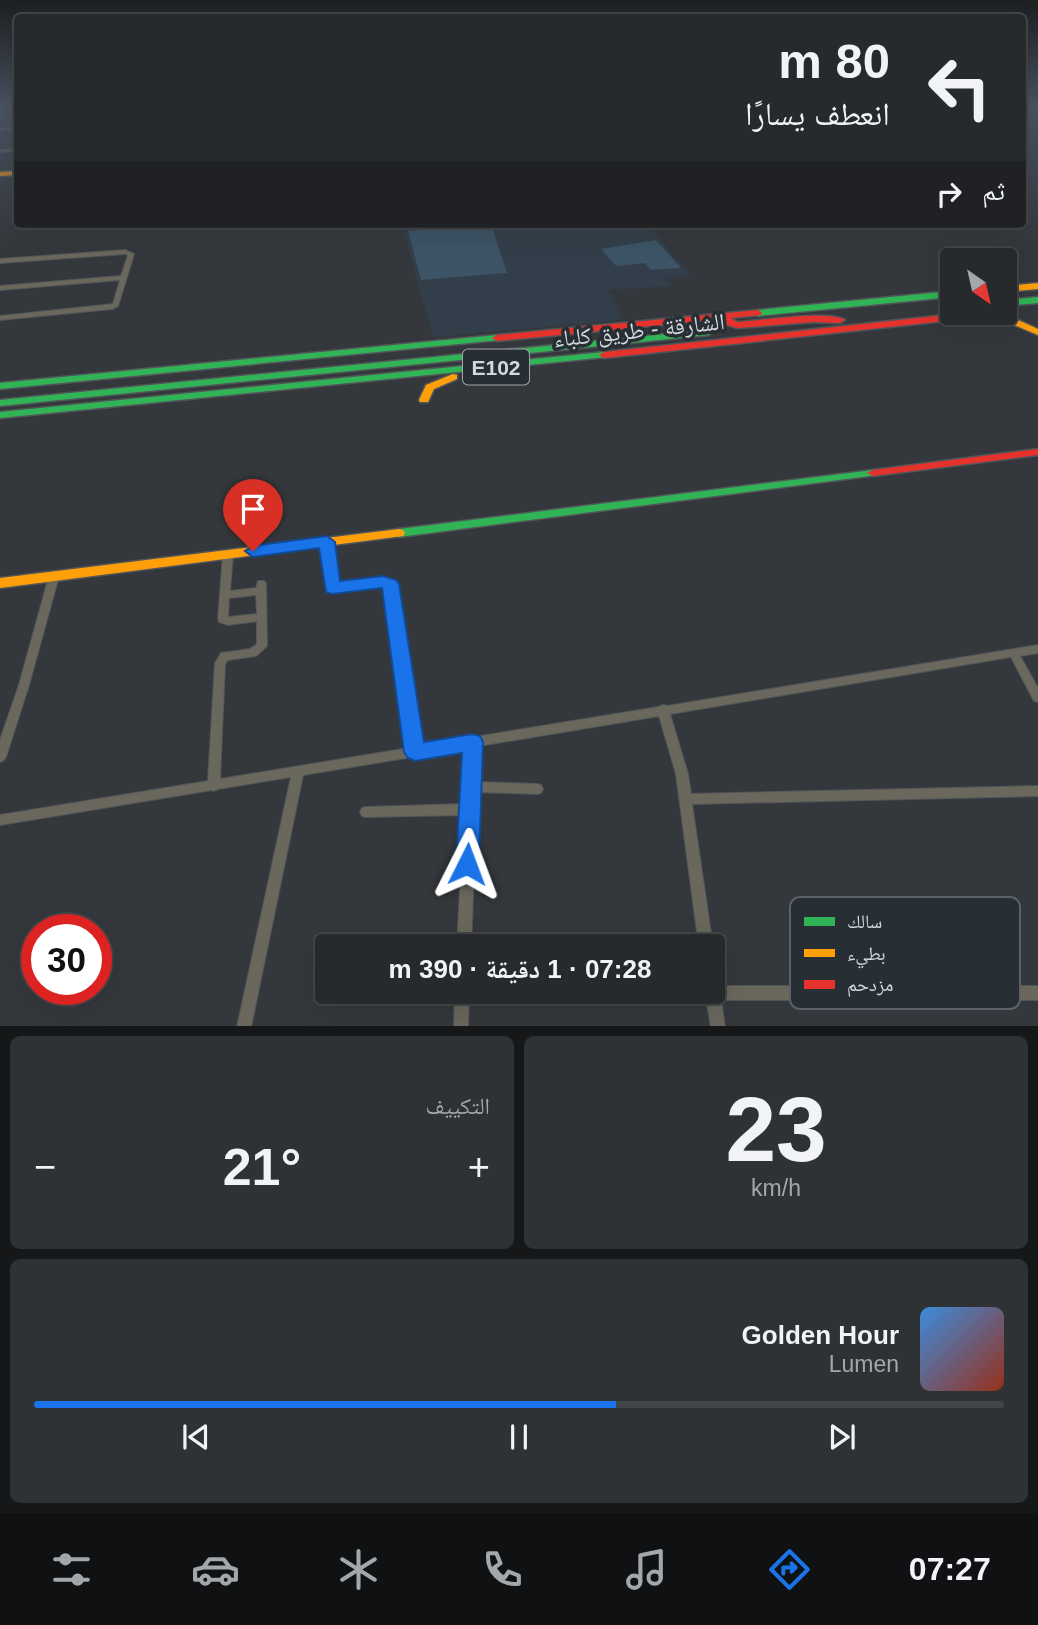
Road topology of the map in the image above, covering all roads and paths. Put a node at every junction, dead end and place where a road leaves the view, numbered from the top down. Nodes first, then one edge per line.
1 (0, 261) edge
2 (124, 278) junction
3 (1038, 286) edge
4 (0, 288) edge
5 (1017, 288) edge
6 (940, 295) edge
7 (1038, 300) edge
8 (1017, 302) edge
9 (1038, 309) edge
10 (940, 310) edge
11 (1017, 311) edge
12 (719, 317) junction
13 (0, 318) edge
14 (940, 319) edge
15 (840, 320) junction
16 (1038, 332) edge
17 (797, 334) junction
18 (612, 342) junction
19 (522, 364) junction
20 (335, 383) junction
21 (0, 386) edge
22 (0, 403) edge
23 (0, 415) edge
24 (1038, 452) edge
25 (327, 542) junction
26 (228, 554) junction
27 (54, 576) junction
28 (0, 583) edge
29 (225, 595) junction
30 (262, 617) junction
31 (1038, 649) edge
32 (1013, 652) junction
33 (1038, 698) edge
34 (663, 709) junction
35 (472, 742) junction
36 (415, 752) junction
37 (0, 757) edge
38 (298, 773) junction
39 (214, 786) junction
40 (471, 787) junction
41 (537, 789) dead end
42 (1038, 791) edge
43 (686, 799) junction
44 (470, 809) junction
45 (366, 812) dead end
46 (0, 820) edge
47 (465, 934) edge
48 (704, 934) edge
49 (725, 992) edge
50 (790, 992) edge
51 (1020, 993) edge
52 (1038, 993) edge
53 (462, 1004) edge
54 (714, 1004) edge
55 (244, 1026) edge
56 (461, 1026) edge
57 (718, 1026) edge

1 - 2 street
2 - 4 street
2 - 13 street
3 - 5 main road
6 - 12 main road
7 - 8 main road
9 - 11 main road
10 - 15 main road, الشارقة - طريق كلباء / E102
12 - 15 main road
12 - 18 main road
12 - 21 main road
14 - 17 main road, الشارقة - طريق كلباء / E102
15 - 18 main road, الشارقة - طريق كلباء / E102
16 - 17 main road
17 - 19 main road, الشارقة - طريق كلباء / E102
18 - 22 main road, الشارقة - طريق كلباء / E102
19 - 20 main road, الشارقة - طريق كلباء / E102
19 - 20 main road
20 - 23 main road, الشارقة - طريق كلباء / E102
24 - 25 main road
25 - 26 main road
25 - 36 street
26 - 27 main road
26 - 29 street
27 - 28 main road
27 - 37 street
29 - 30 street
29 - 30 street
30 - 39 street
31 - 32 street
32 - 33 street
32 - 34 street
34 - 35 street
34 - 43 street
35 - 36 street
35 - 40 street
36 - 38 street
38 - 39 street
38 - 55 street
39 - 46 street
40 - 41 street
40 - 44 street
42 - 43 street
43 - 48 street
44 - 45 street
44 - 47 street
49 - 50 street
51 - 52 street
53 - 56 street
54 - 57 street

